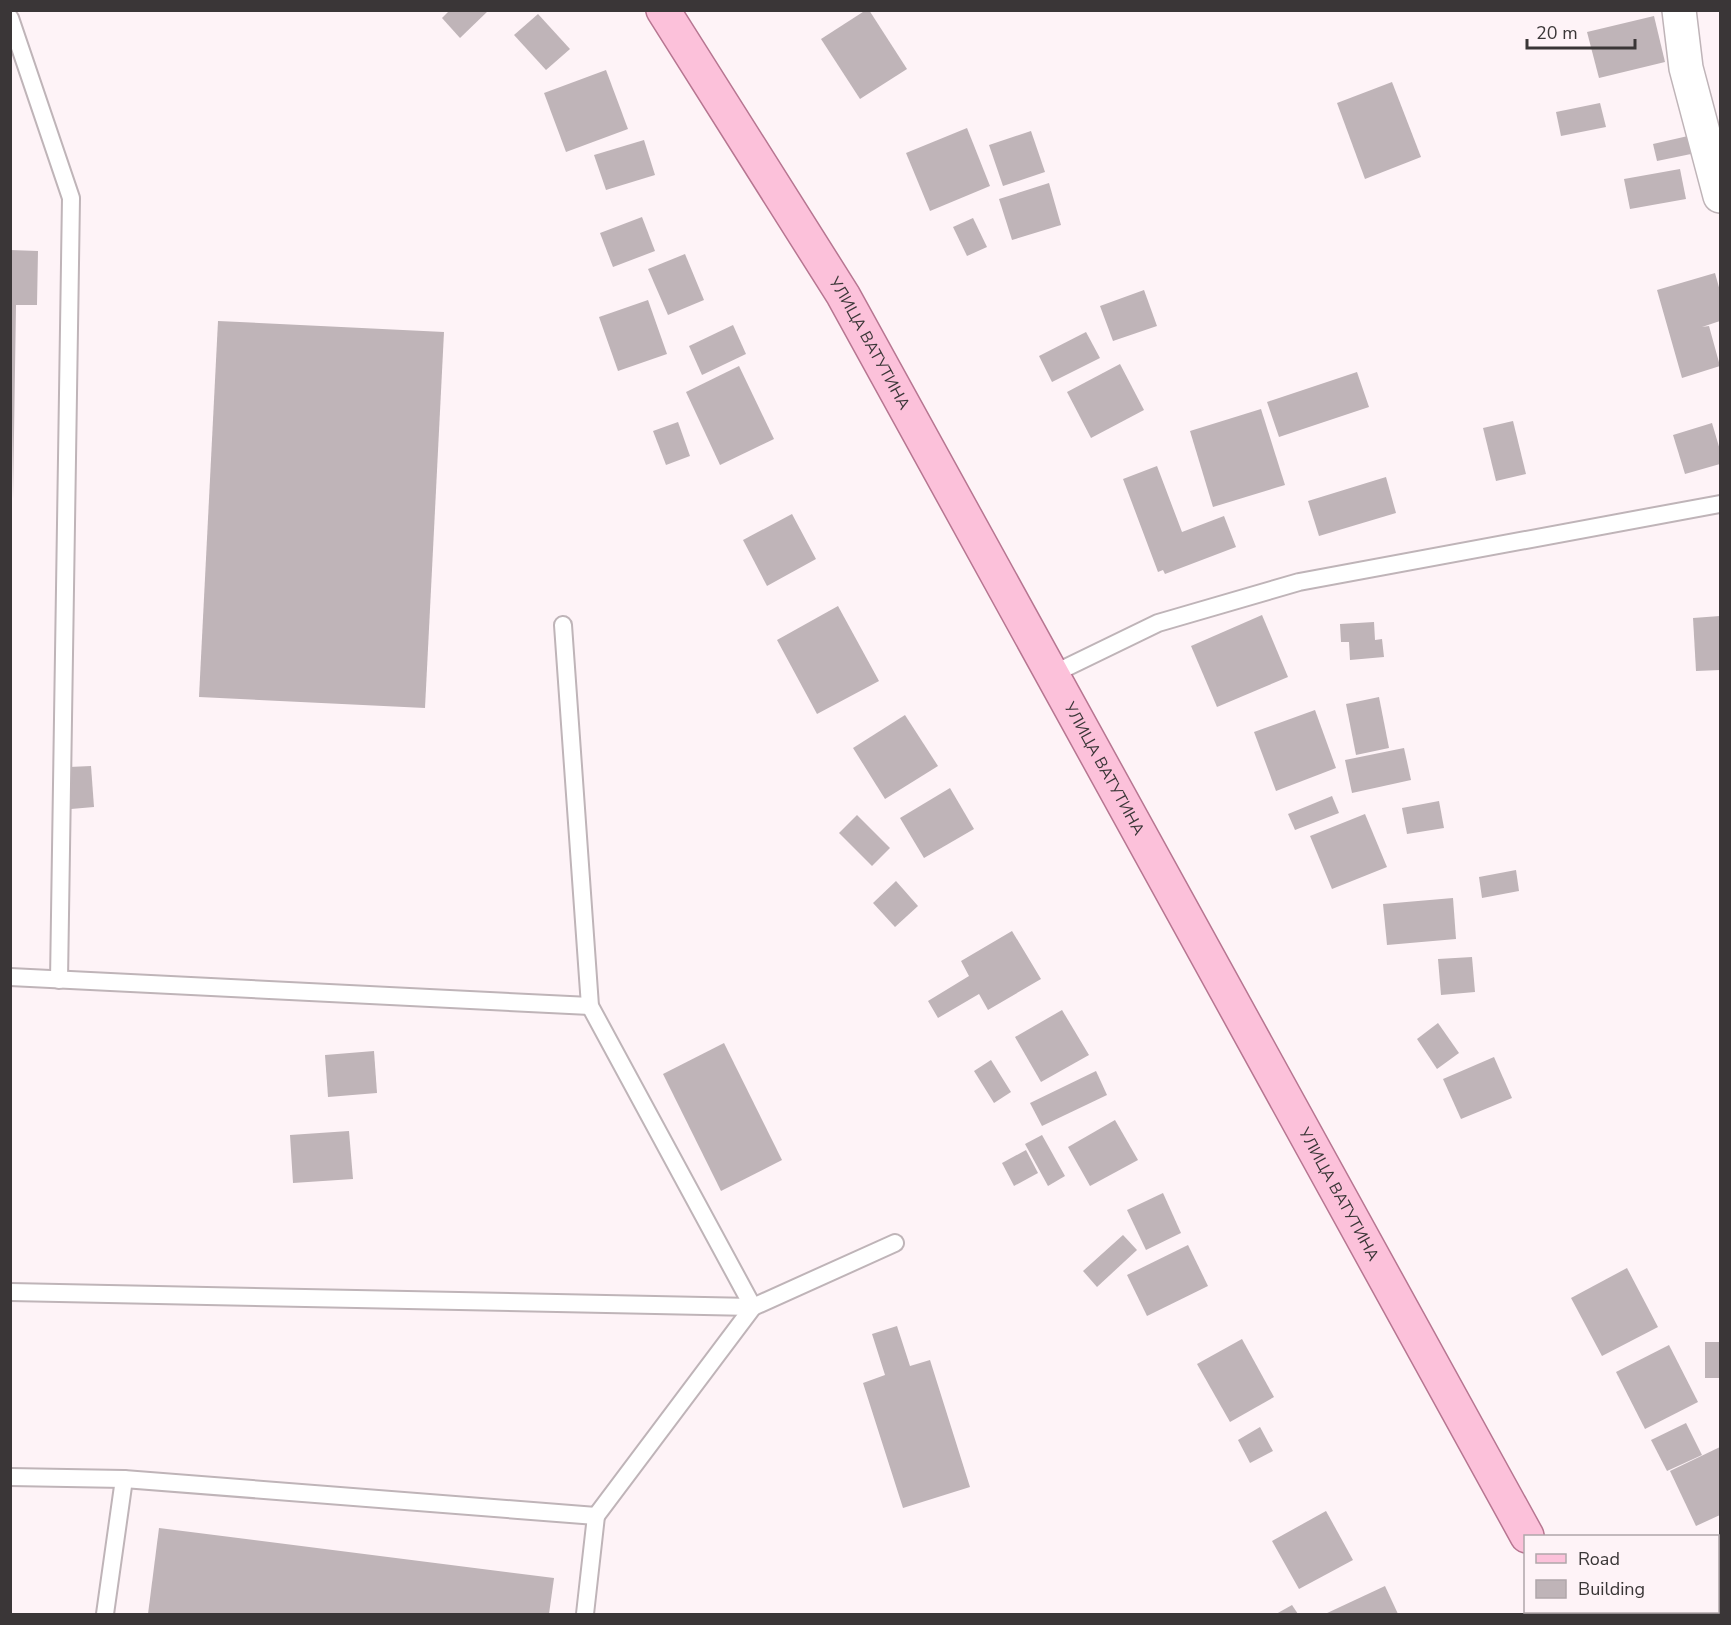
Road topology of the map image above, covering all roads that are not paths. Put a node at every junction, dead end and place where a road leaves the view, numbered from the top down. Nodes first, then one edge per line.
1 (663, 10) edge
2 (1679, 10) edge
3 (10, 18) edge
4 (1720, 196) edge
5 (1720, 504) edge
6 (563, 625) dead end
7 (1053, 674) junction
8 (10, 977) edge
9 (59, 980) junction
10 (590, 1006) junction
11 (895, 1243) dead end
12 (10, 1292) edge
13 (753, 1306) junction
14 (10, 1477) edge
15 (124, 1479) junction
16 (596, 1516) junction
17 (1526, 1535) edge
18 (105, 1614) edge
19 (585, 1614) edge

1 - 7 main road, УЛИЦА ВАТУТИНА
2 - 4 street
3 - 9 lane
5 - 7 lane
6 - 10 lane
7 - 17 main road, УЛИЦА ВАТУТИНА
8 - 9 lane
9 - 10 lane
10 - 13 lane
11 - 13 lane
12 - 13 lane
13 - 16 lane
14 - 15 lane
15 - 16 lane
15 - 18 lane
16 - 19 lane

